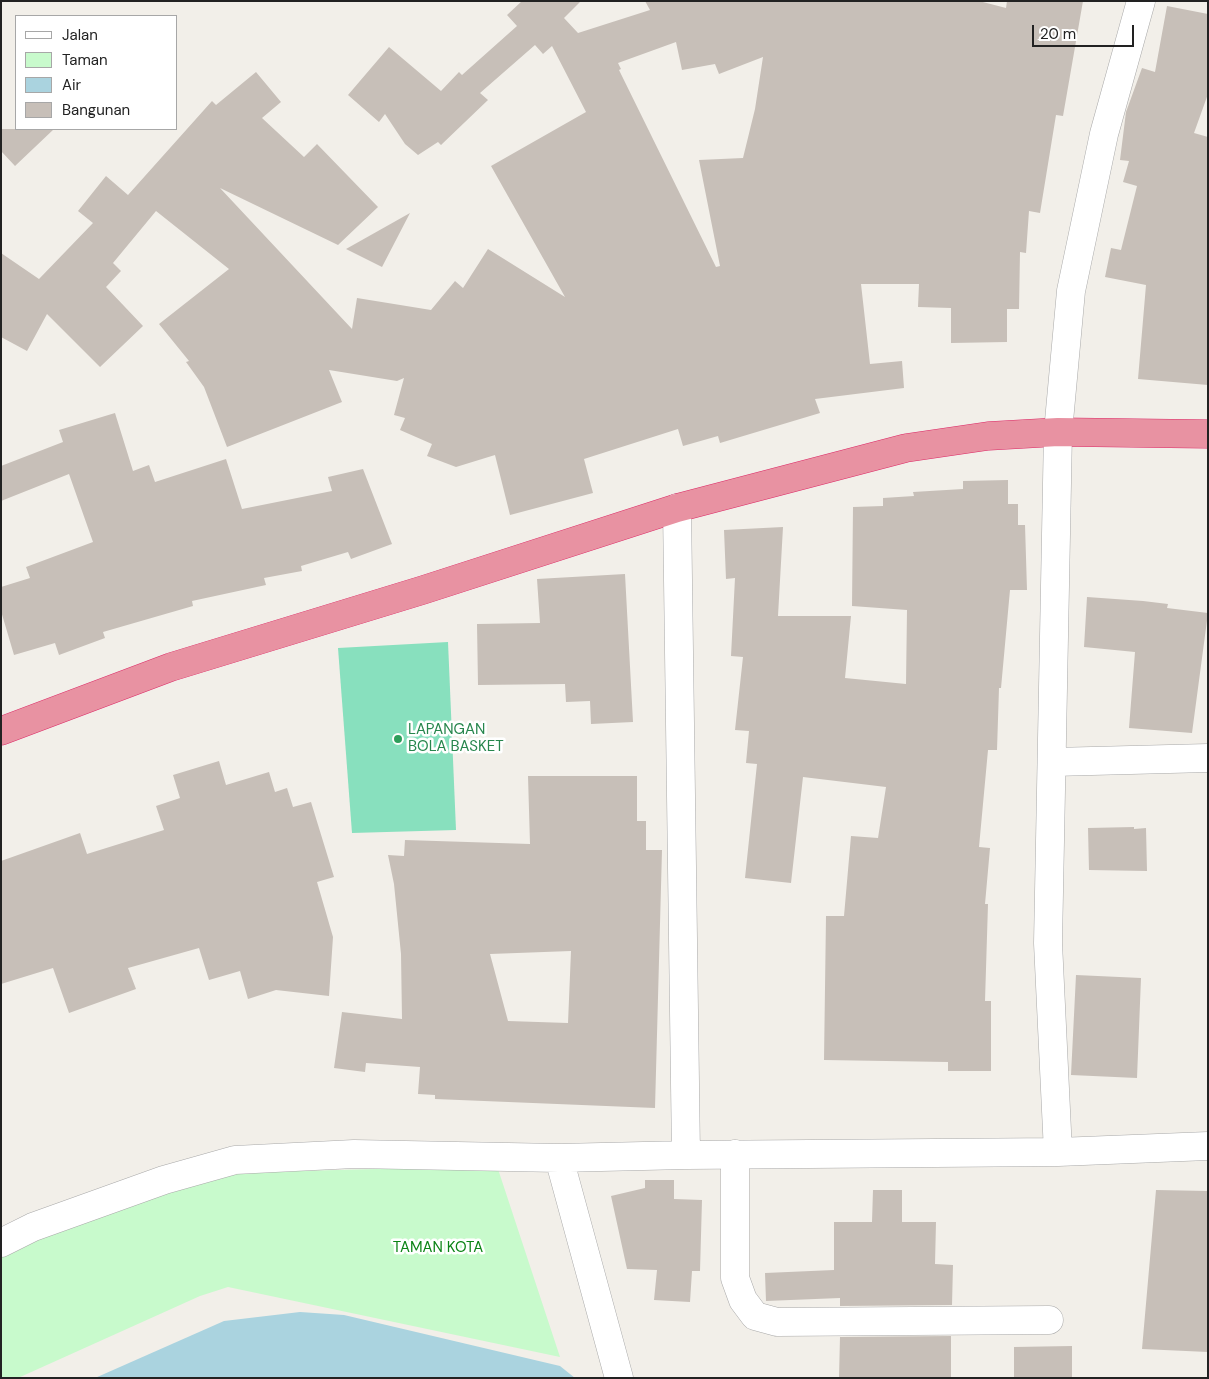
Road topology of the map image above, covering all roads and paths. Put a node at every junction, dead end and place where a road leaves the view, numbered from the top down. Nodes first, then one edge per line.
1 (1141, 1) edge
2 (1058, 432) junction
3 (1208, 434) edge
4 (677, 508) junction
5 (1, 731) edge
6 (1208, 758) edge
7 (1053, 762) junction
8 (1208, 1146) edge
9 (1058, 1152) junction
10 (735, 1154) junction
11 (686, 1155) junction
12 (559, 1158) junction
13 (1, 1243) edge
14 (1049, 1320) dead end
15 (619, 1378) edge

1 - 2 street
2 - 3 highway
2 - 4 highway
2 - 7 street
4 - 5 highway
4 - 11 street
6 - 7 street
7 - 9 street
8 - 9 street
9 - 10 street
10 - 11 street
10 - 14 street
11 - 12 street
12 - 13 street
12 - 15 street

